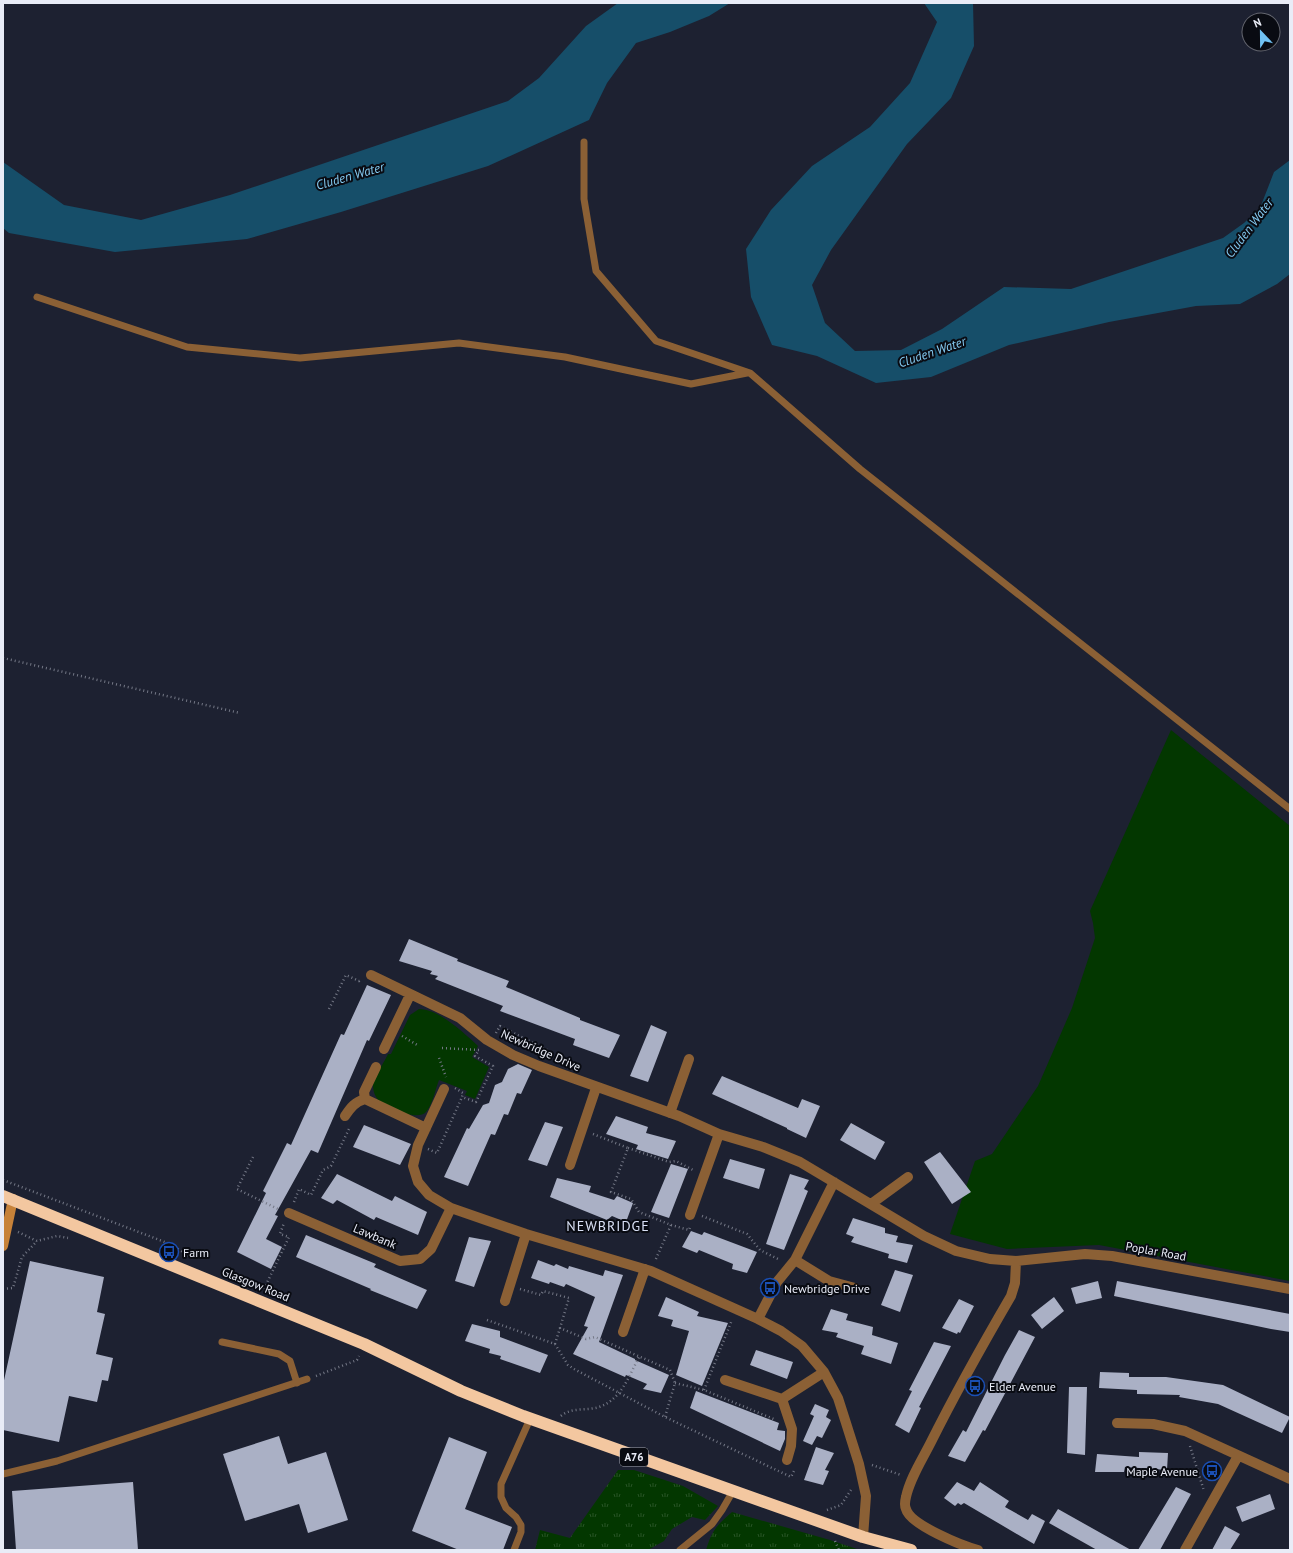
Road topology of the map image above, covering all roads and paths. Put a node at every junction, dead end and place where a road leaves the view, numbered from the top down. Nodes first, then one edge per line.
1 (584, 142) dead end
2 (37, 297) dead end
3 (750, 373) junction
4 (3, 658) edge
5 (240, 713) dead end
6 (1290, 809) edge
7 (371, 975) joint
8 (410, 995) junction
9 (329, 1009) dead end
10 (393, 1031) junction
11 (490, 1042) junction
12 (420, 1046) dead end
13 (442, 1048) dead end
14 (384, 1049) dead end
15 (439, 1058) dead end
16 (689, 1059) dead end
17 (376, 1067) dead end
18 (553, 1072) junction
19 (444, 1086) junction
20 (596, 1088) junction
21 (462, 1097) junction
22 (365, 1099) junction
23 (670, 1113) junction
24 (345, 1116) dead end
25 (426, 1128) junction
26 (582, 1129) junction
27 (719, 1134) junction
28 (418, 1145) junction
29 (628, 1148) junction
30 (253, 1157) dead end
31 (570, 1165) dead end
32 (704, 1175) junction
33 (908, 1176) dead end
34 (3, 1180) edge
35 (834, 1182) junction
36 (8, 1198) edge
37 (871, 1204) junction
38 (450, 1208) junction
39 (285, 1212) joint
40 (694, 1218) junction
41 (75, 1225) junction
42 (671, 1225) junction
43 (7, 1227) junction
44 (526, 1234) junction
45 (37, 1241) junction
46 (3, 1246) edge
47 (197, 1260) dead end
48 (1016, 1261) junction
49 (793, 1262) junction
50 (648, 1270) junction
51 (509, 1286) junction
52 (855, 1288) dead end
53 (3, 1289) edge
54 (1290, 1289) edge
55 (505, 1301) dead end
56 (737, 1310) junction
57 (758, 1319) junction
58 (487, 1320) dead end
59 (560, 1328) junction
60 (623, 1332) dead end
61 (222, 1342) dead end
62 (364, 1344) junction
63 (555, 1344) junction
64 (639, 1357) junction
65 (824, 1372) junction
66 (307, 1379) joint
67 (725, 1380) dead end
68 (297, 1383) junction
69 (675, 1383) junction
70 (704, 1390) junction
71 (619, 1393) junction
72 (782, 1399) junction
73 (664, 1417) junction
74 (530, 1418) junction
75 (789, 1418) junction
76 (558, 1420) dead end
77 (1117, 1423) dead end
78 (1185, 1430) junction
79 (1238, 1456) junction
80 (786, 1460) joint
81 (860, 1468) junction
82 (3, 1474) edge
83 (1290, 1479) edge
84 (911, 1482) junction
85 (851, 1484) dead end
86 (732, 1491) junction
87 (1213, 1501) junction
88 (826, 1511) dead end
89 (863, 1537) junction
90 (514, 1550) edge
91 (680, 1550) edge
92 (911, 1550) edge
93 (978, 1550) edge
94 (1185, 1550) edge

1 - 3 lane
2 - 3 lane
3 - 6 lane
4 - 5 path
7 - 8 street, Newbridge Drive
7 - 9 path
8 - 10 street
8 - 11 street, Newbridge Drive
10 - 12 path
10 - 14 street
11 - 18 street, Newbridge Drive
11 - 18 path
13 - 21 path
15 - 19 path
16 - 23 street
17 - 22 street
18 - 20 street, Newbridge Drive
19 - 21 path
19 - 25 street
20 - 23 street, Newbridge Drive
20 - 26 street
21 - 28 path
22 - 24 street
22 - 25 street
23 - 27 street, Newbridge Drive
25 - 28 street
26 - 29 path
26 - 31 street
27 - 32 street
27 - 35 street, Newbridge Drive
28 - 38 street
29 - 32 path
29 - 42 path
30 - 39 path
32 - 40 street
33 - 37 street
34 - 47 path
35 - 37 street, Newbridge Drive
35 - 49 street
36 - 41 highway, Glasgow Road / A76
36 - 43 street
37 - 48 street, Newbridge Drive
38 - 39 street, Lawbank
38 - 44 street
40 - 42 path
40 - 49 path
41 - 45 path
41 - 62 highway, Glasgow Road / A76
42 - 50 path
43 - 45 path
43 - 46 street
44 - 50 street
44 - 51 street
45 - 53 path
48 - 54 street, Poplar Road
48 - 84 street
49 - 52 street
49 - 57 street
50 - 56 street
50 - 60 street
51 - 55 street
51 - 59 path
56 - 57 street
56 - 70 path
57 - 65 street
58 - 63 path
59 - 63 path
59 - 64 path
61 - 68 lane
62 - 66 path
62 - 74 highway, A76
63 - 71 path
64 - 69 path
64 - 71 path
65 - 72 street
65 - 81 street
66 - 68 lane
67 - 72 street
68 - 82 lane
69 - 70 path
69 - 73 path
70 - 75 path
71 - 73 path
71 - 76 path
72 - 75 street
73 - 80 path
74 - 86 highway, A76
74 - 90 lane
75 - 80 street
77 - 78 street
78 - 79 street
78 - 87 path
79 - 83 street
79 - 87 street
81 - 84 path
81 - 89 street
84 - 93 street
85 - 88 path
86 - 89 highway, A76
86 - 91 lane
87 - 94 street
89 - 92 highway, A76

